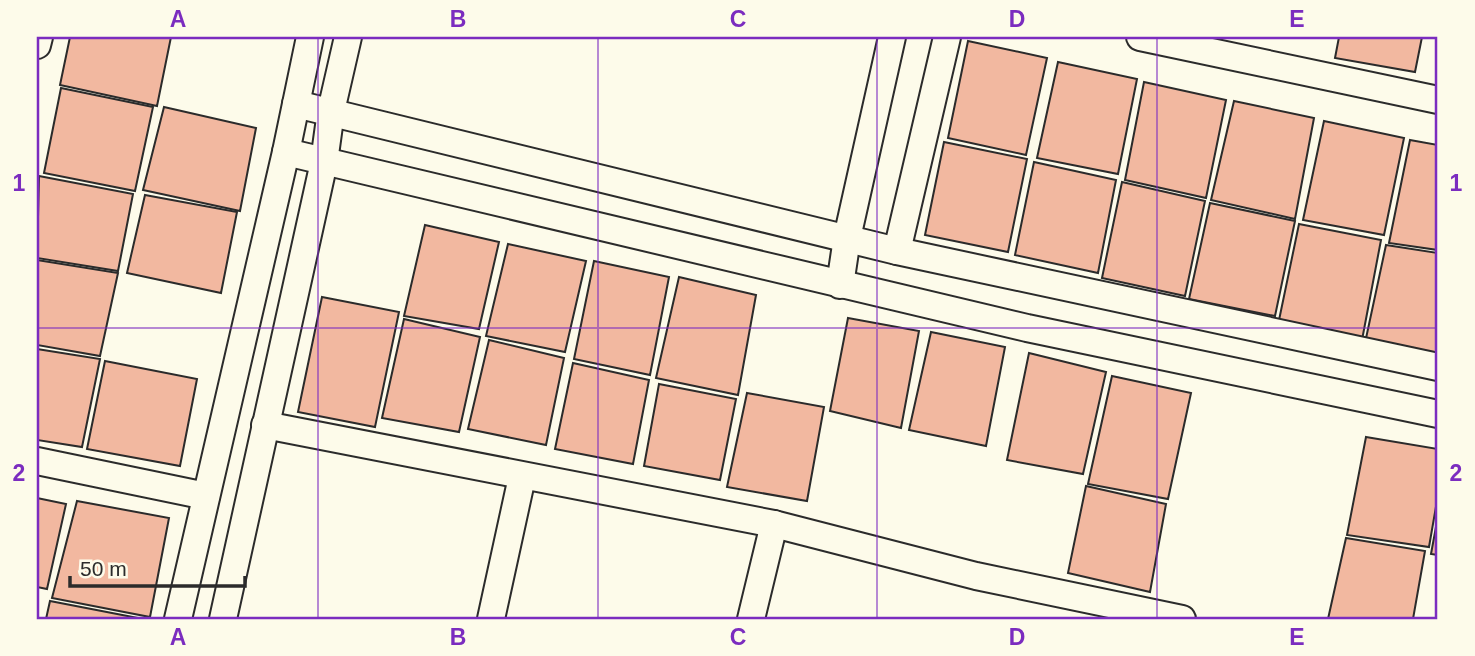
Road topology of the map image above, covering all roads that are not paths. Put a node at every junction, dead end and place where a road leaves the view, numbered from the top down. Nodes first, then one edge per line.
1 (39, 37) edge
2 (310, 37) edge
3 (348, 37) edge
4 (892, 37) edge
5 (947, 37) edge
6 (1140, 37) edge
7 (37, 45) edge
8 (1438, 100) edge
9 (296, 104) junction
10 (331, 111) junction
11 (286, 152) junction
12 (324, 162) junction
13 (847, 238) junction
14 (897, 251) junction
15 (841, 285) junction
16 (1438, 367) edge
17 (1438, 414) edge
18 (265, 425) junction
19 (37, 461) edge
20 (522, 477) junction
21 (206, 496) junction
22 (774, 524) junction
23 (178, 619) edge
24 (223, 619) edge
25 (491, 619) edge
26 (751, 619) edge
27 (1182, 619) edge

1 - 7 street
2 - 9 street
3 - 10 street
4 - 13 street
5 - 14 street
6 - 8 street
9 - 10 street
9 - 11 street
10 - 12 street
10 - 13 street
11 - 12 street
11 - 21 street
12 - 15 street
12 - 18 street
13 - 14 street
13 - 15 street
14 - 16 street
15 - 17 street
18 - 20 street
18 - 24 street
19 - 21 street
20 - 22 street
20 - 25 street
21 - 23 street
22 - 26 street
22 - 27 street

